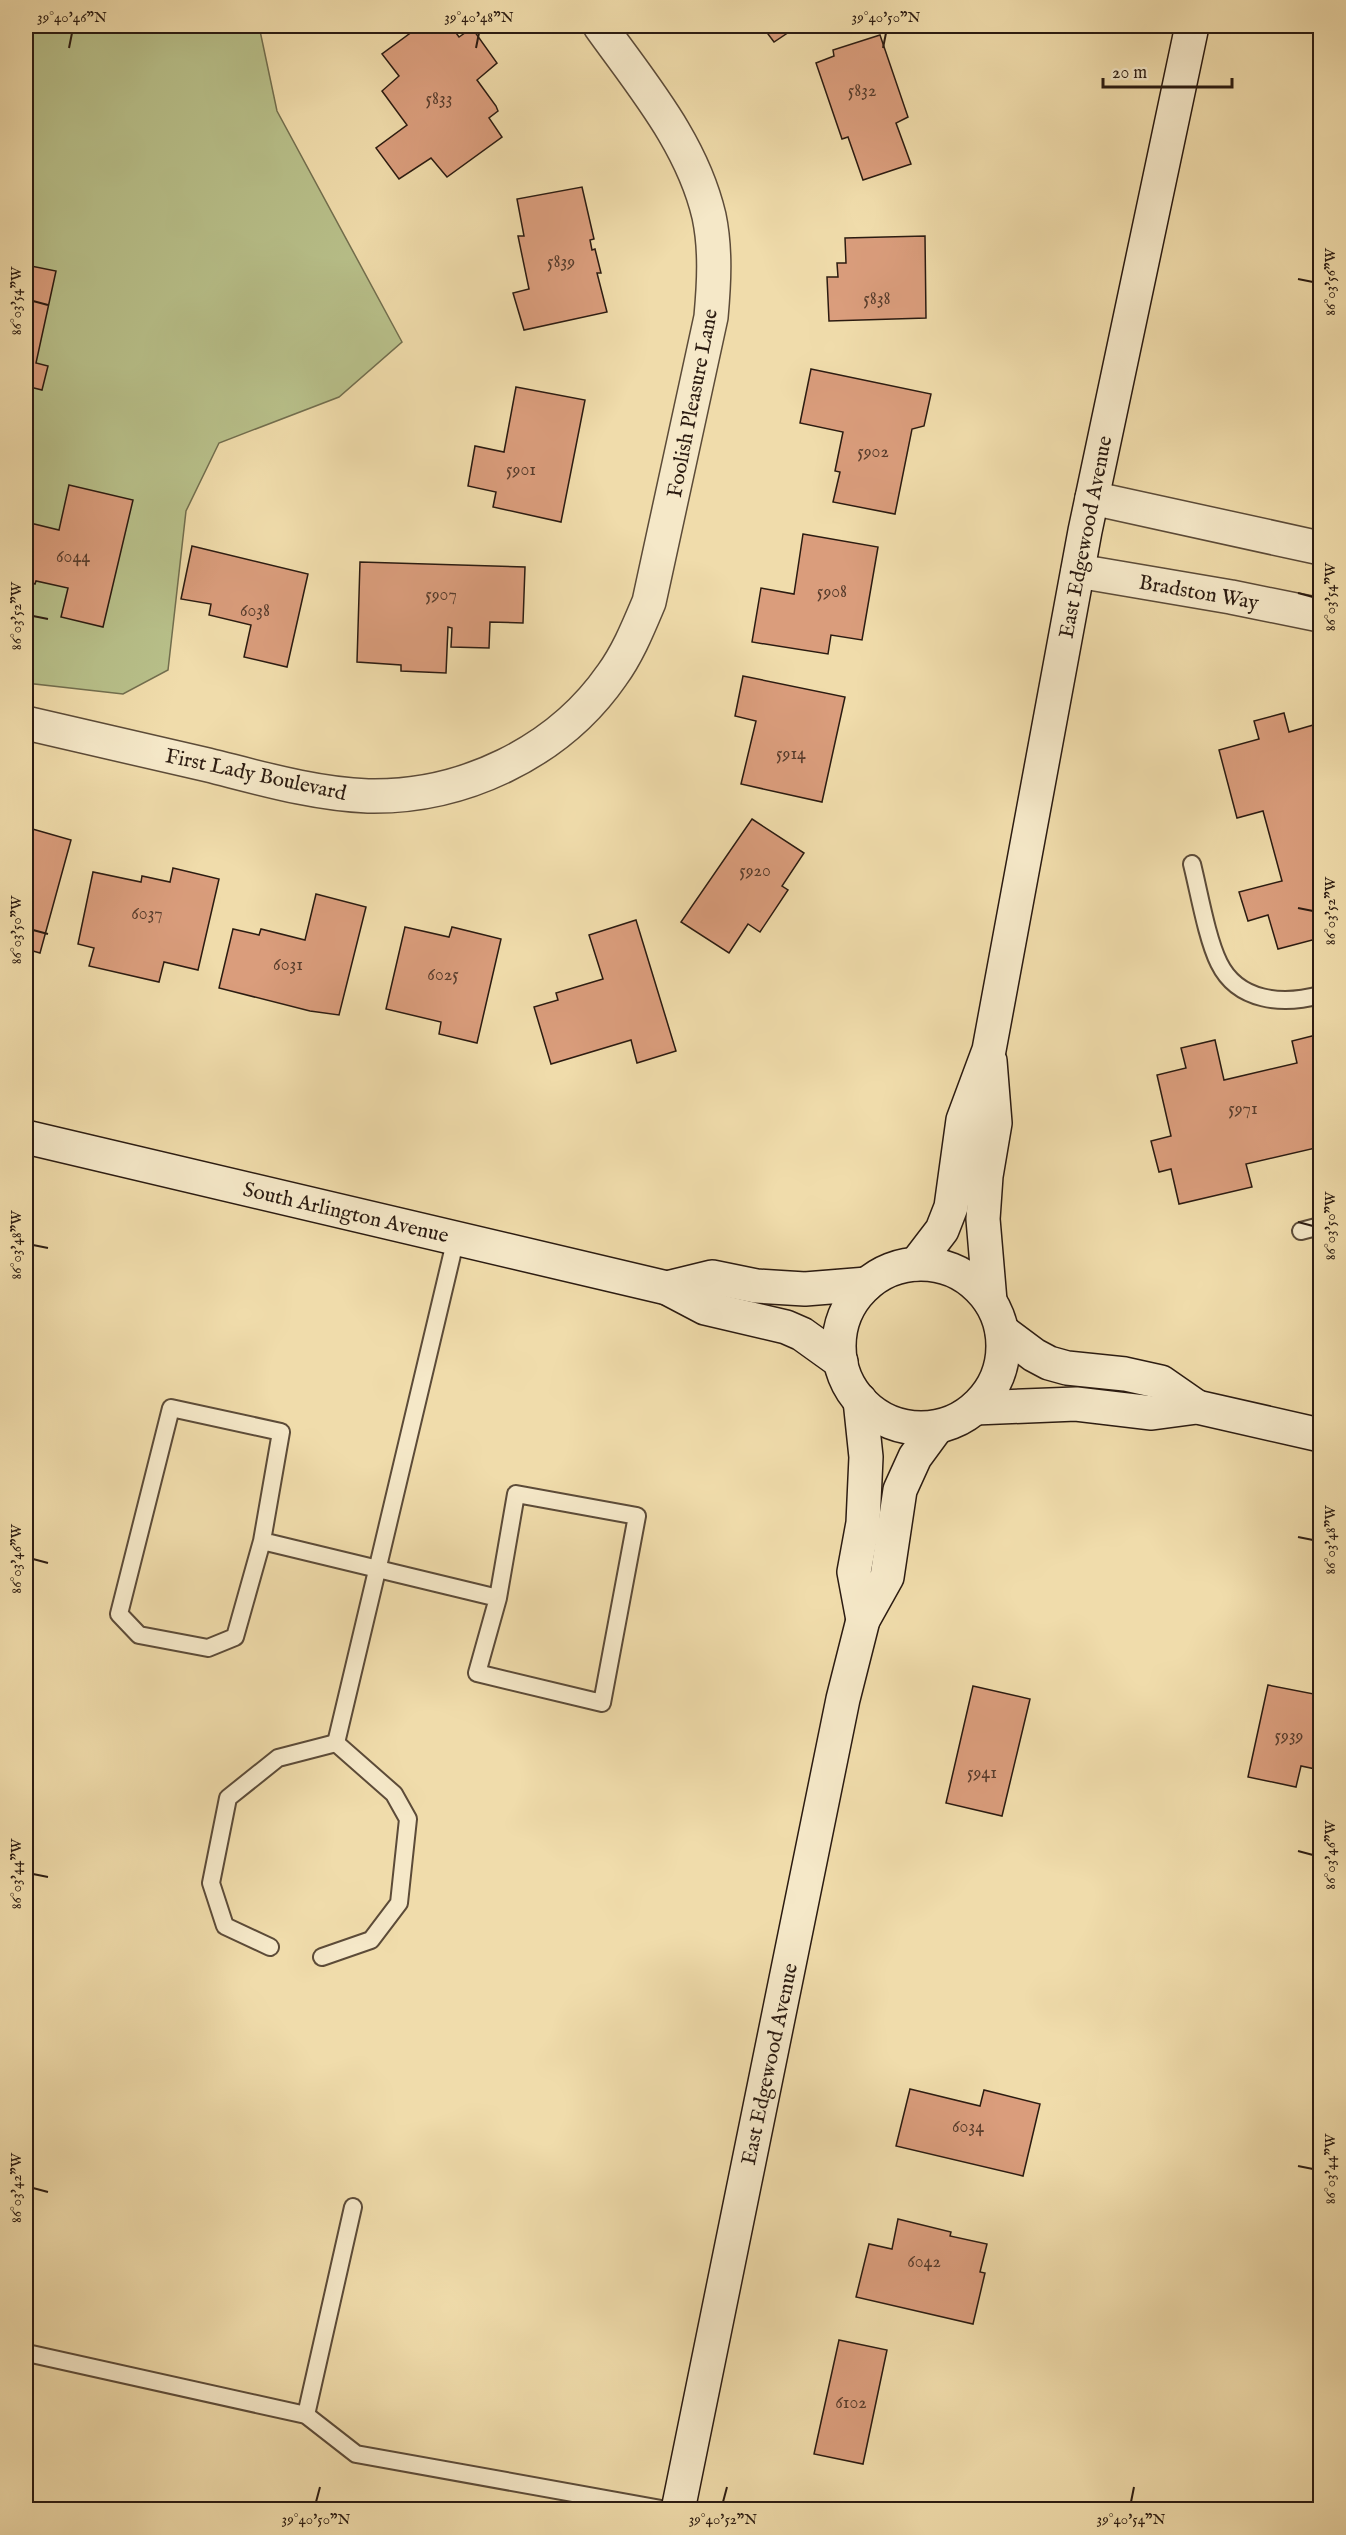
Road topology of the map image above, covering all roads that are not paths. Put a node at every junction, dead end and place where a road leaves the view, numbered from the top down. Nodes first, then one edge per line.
1 (600, 26) edge
2 (1192, 26) edge
3 (1092, 498) junction
4 (1320, 548) edge
5 (1078, 571) junction
6 (1320, 615) edge
7 (26, 723) edge
8 (519, 757) joint
9 (1192, 864) dead end
10 (1320, 995) edge
11 (989, 1050) junction
12 (26, 1137) edge
13 (1320, 1226) edge
14 (1301, 1231) dead end
15 (456, 1238) junction
16 (916, 1264) junction
17 (867, 1284) junction
18 (667, 1288) junction
19 (990, 1300) junction
20 (1002, 1330) junction
21 (841, 1362) junction
22 (860, 1400) junction
23 (1197, 1407) junction
24 (975, 1408) junction
25 (937, 1427) junction
26 (1320, 1436) edge
27 (262, 1541) junction
28 (378, 1568) junction
29 (498, 1598) junction
30 (863, 1620) junction
31 (336, 1743) junction
32 (270, 1947) dead end
33 (322, 1957) dead end
34 (353, 2206) dead end
35 (27, 2353) dead end
36 (306, 2415) junction
37 (667, 2510) edge
38 (678, 2510) edge

1 - 8 main road, Foolish Pleasure Lane
2 - 3 main road, East Edgewood Avenue
3 - 4 main road
3 - 5 main road, East Edgewood Avenue
5 - 6 main road, Bradston Way
5 - 11 main road, East Edgewood Avenue
7 - 8 main road, First Lady Boulevard
9 - 10 lane
11 - 16 main road
11 - 19 main road
12 - 15 main road, South Arlington Avenue
13 - 14 lane
15 - 18 main road, South Arlington Avenue
15 - 28 lane
16 - 17 main road
16 - 19 main road
17 - 18 main road, South Arlington Avenue
17 - 21 main road
18 - 21 main road, South Arlington Avenue
19 - 20 main road
20 - 23 main road
20 - 24 main road
21 - 22 main road
22 - 25 main road
22 - 30 main road
23 - 24 main road
23 - 26 main road
24 - 25 main road
25 - 30 main road
27 - 27 lane
27 - 28 lane
28 - 29 lane
28 - 31 lane
29 - 29 lane
30 - 38 main road, East Edgewood Avenue
31 - 32 lane
31 - 33 lane
34 - 36 lane
35 - 36 lane
36 - 37 lane

